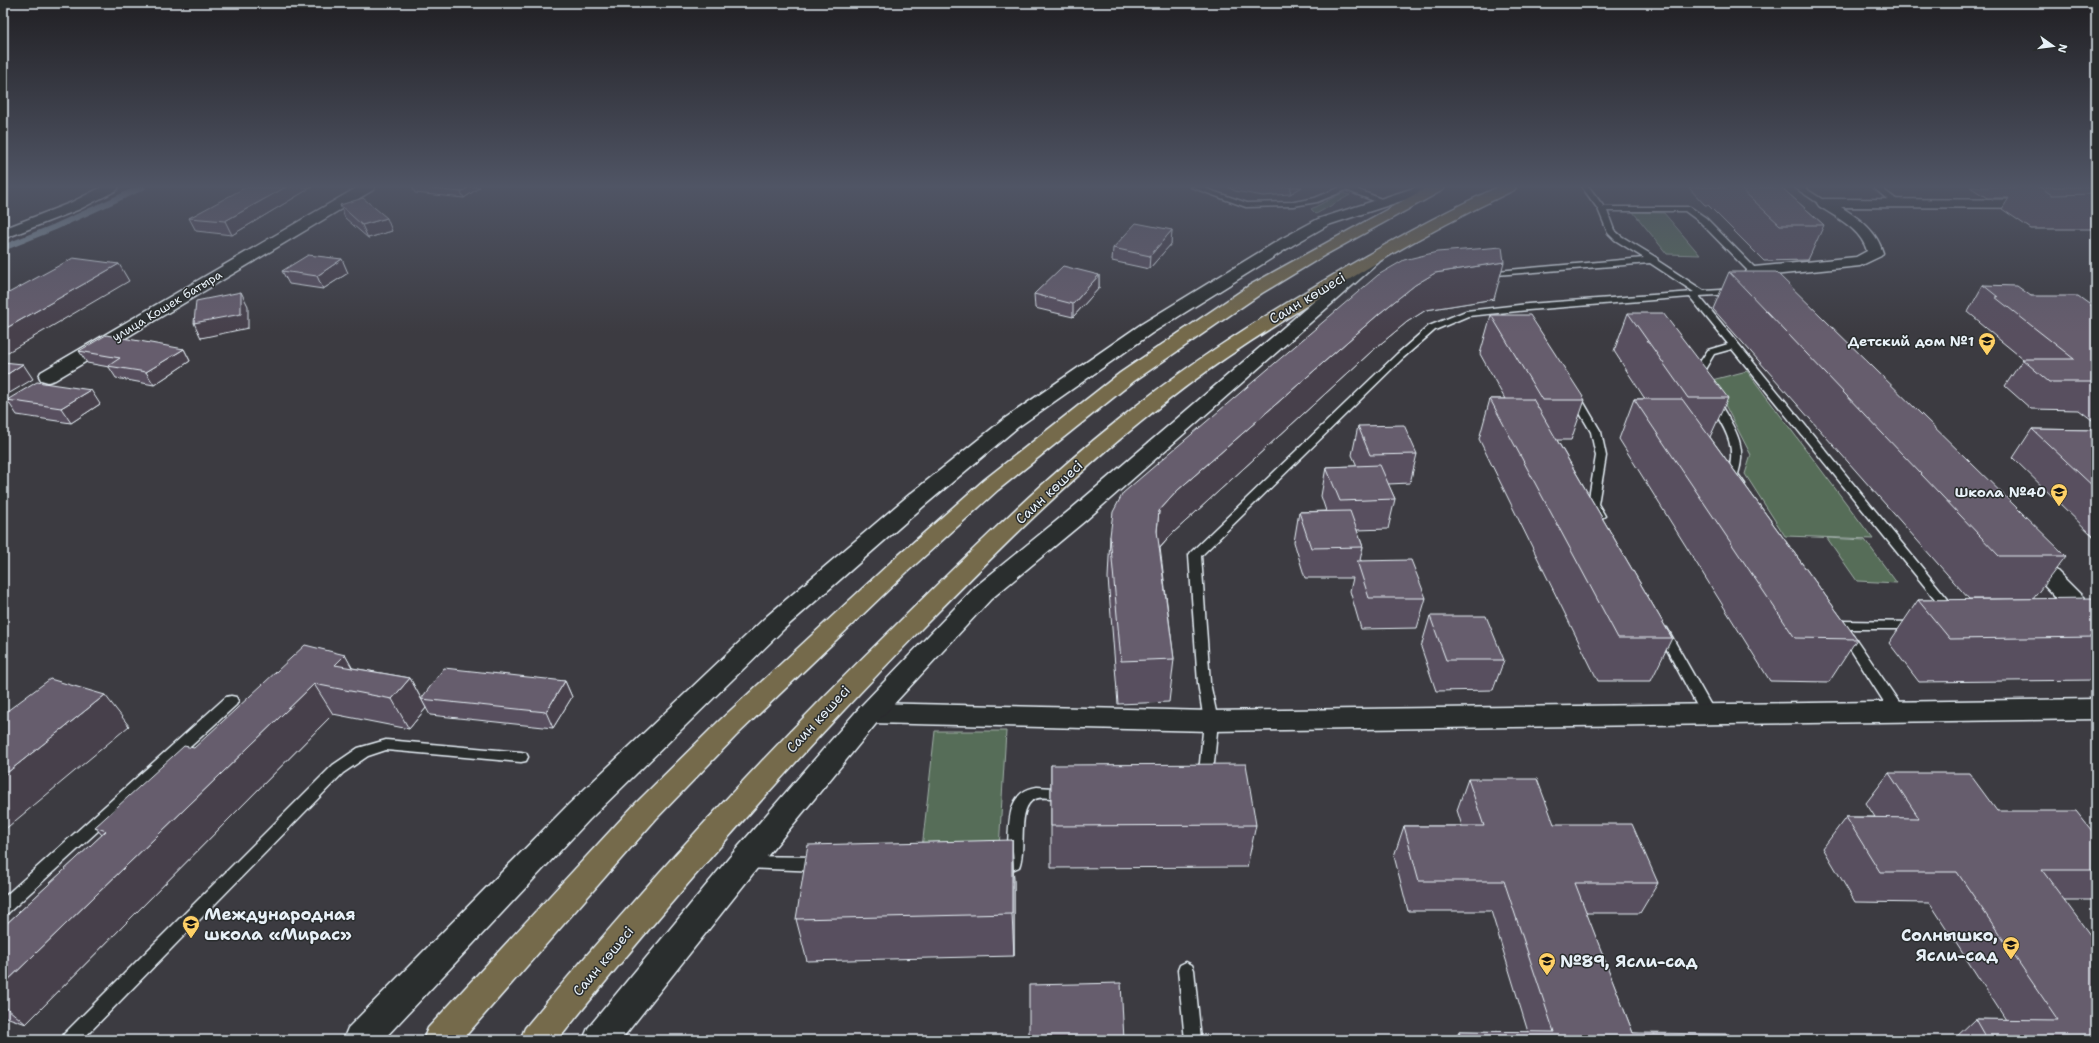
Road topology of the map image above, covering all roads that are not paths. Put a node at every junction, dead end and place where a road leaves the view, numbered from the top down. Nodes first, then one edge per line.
1 (286, 236) edge
2 (1299, 236) edge
3 (1349, 236) edge
4 (1412, 236) edge
5 (1616, 236) edge
6 (1715, 236) edge
7 (1867, 236) edge
8 (1379, 254) junction
9 (1654, 260) junction
10 (1481, 274) edge
11 (1750, 281) junction
12 (1769, 288) edge
13 (1698, 294) junction
14 (1506, 309) junction
15 (1515, 319) edge
16 (1734, 345) junction
17 (48, 376) dead end
18 (1570, 387) edge
19 (1747, 492) edge
20 (1604, 524) edge
21 (2018, 545) edge
22 (1958, 619) edge
23 (1657, 620) edge
24 (1923, 625) edge
25 (2091, 625) edge
26 (231, 701) dead end
27 (2096, 709) edge
28 (1898, 712) junction
29 (870, 713) junction
30 (1709, 715) junction
31 (1212, 721) junction
32 (521, 757) dead end
33 (1190, 789) edge
34 (1081, 793) edge
35 (744, 862) junction
36 (831, 864) edge
37 (982, 866) edge
38 (3, 908) edge
39 (1186, 970) dead end
40 (70, 1040) edge
41 (360, 1040) edge
42 (440, 1040) edge
43 (537, 1040) edge
44 (600, 1040) edge
45 (1194, 1040) edge

1 - 17 street, улица Кошек батыра
2 - 41 street
3 - 42 main road
4 - 8 main road
5 - 9 lane
6 - 11 lane
7 - 11 street
8 - 29 street, Саин көшесі
8 - 43 main road, Саин көшесі
9 - 10 lane
9 - 13 lane
11 - 12 street
11 - 13 lane
13 - 14 lane
13 - 16 lane
14 - 15 lane
14 - 31 lane
16 - 19 lane
16 - 22 lane
18 - 20 lane
21 - 25 street
23 - 30 lane
24 - 28 lane
26 - 38 lane
27 - 28 street
28 - 30 street
29 - 31 street
29 - 35 street, Саин көшесі
30 - 31 street
31 - 33 lane
32 - 40 lane
34 - 37 lane
35 - 36 lane
35 - 44 street, Саин көшесі
39 - 45 lane

